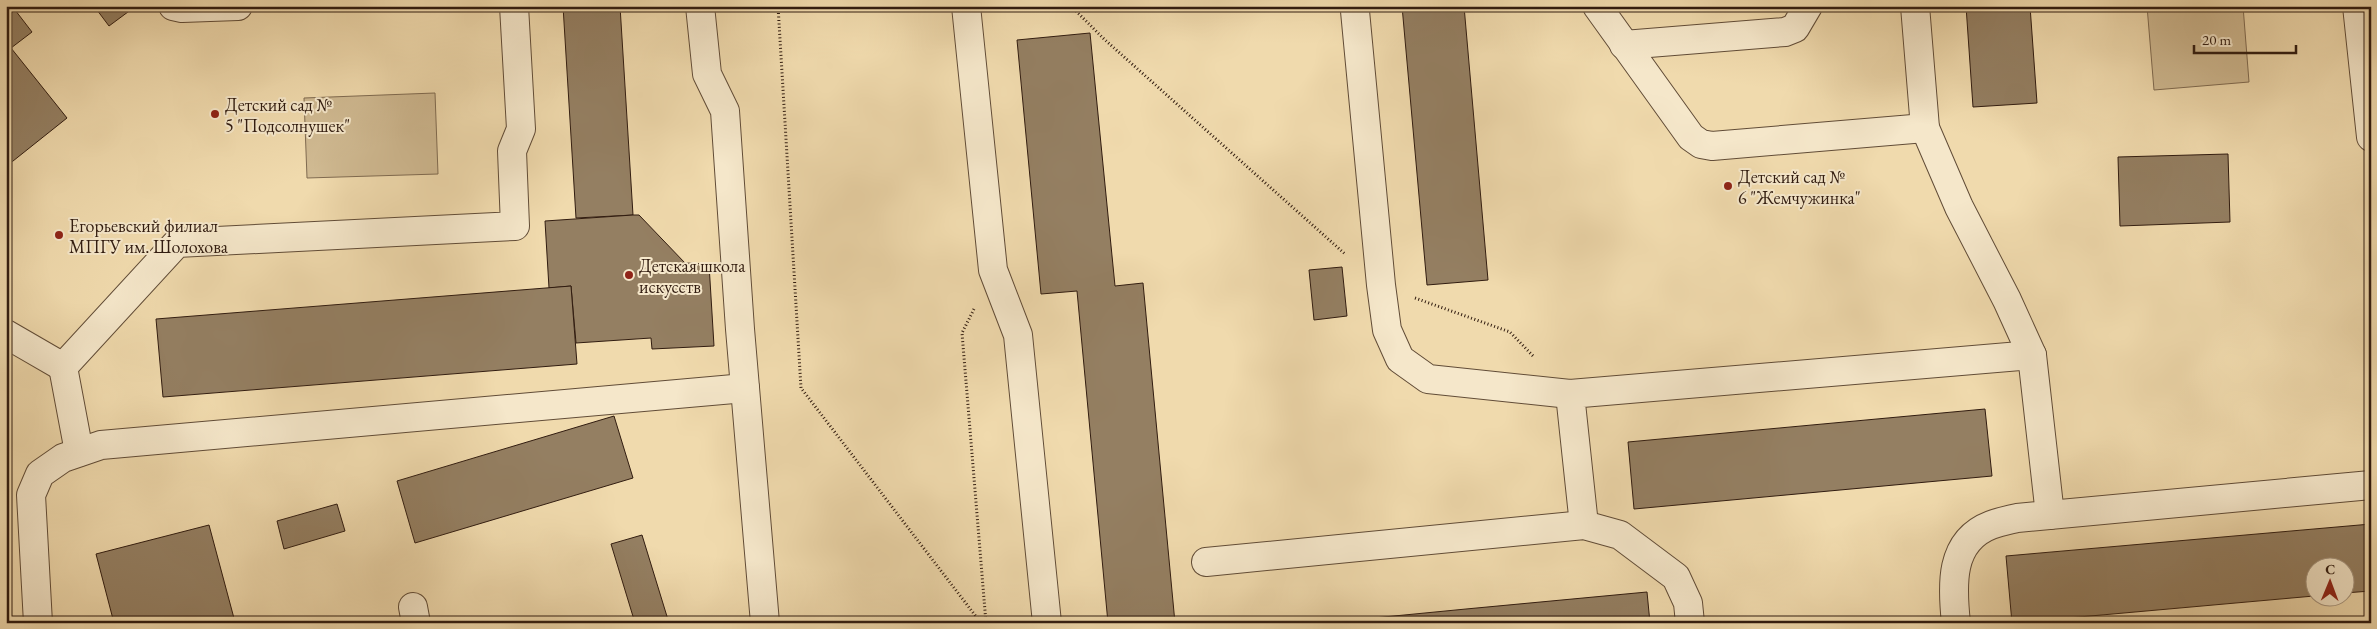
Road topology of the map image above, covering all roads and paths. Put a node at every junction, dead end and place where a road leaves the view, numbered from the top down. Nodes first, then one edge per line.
1 (174, 6) edge
2 (238, 6) edge
3 (514, 6) edge
4 (700, 6) edge
5 (778, 6) edge
6 (966, 6) edge
7 (1071, 6) edge
8 (1597, 6) edge
9 (1808, 6) edge
10 (1914, 6) edge
11 (2357, 6) edge
12 (1355, 11) dead end
13 (1624, 44) junction
14 (1925, 128) junction
15 (2371, 137) edge
16 (992, 270) junction
17 (1380, 285) junction
18 (6, 334) edge
19 (2032, 355) junction
20 (1537, 360) dead end
21 (63, 367) junction
22 (745, 388) junction
23 (1570, 394) junction
24 (79, 452) junction
25 (2371, 485) edge
26 (2050, 515) junction
27 (1584, 525) junction
28 (1206, 562) dead end
29 (38, 623) edge
30 (765, 623) edge
31 (981, 623) edge
32 (986, 623) edge
33 (1047, 623) edge
34 (1690, 623) edge
35 (1956, 623) edge

1 - 2 lane
3 - 21 lane
4 - 22 lane
5 - 31 path
6 - 16 lane
7 - 17 path
8 - 13 lane
9 - 13 lane
10 - 14 lane
11 - 15 lane
12 - 17 lane
13 - 14 lane
14 - 19 lane
16 - 32 path
16 - 33 lane
17 - 20 path
17 - 23 lane
18 - 21 lane
19 - 23 lane
19 - 26 lane
21 - 24 lane
22 - 24 lane
22 - 30 lane
23 - 27 lane
24 - 29 lane
25 - 26 lane
26 - 35 lane
27 - 28 lane
27 - 34 lane

